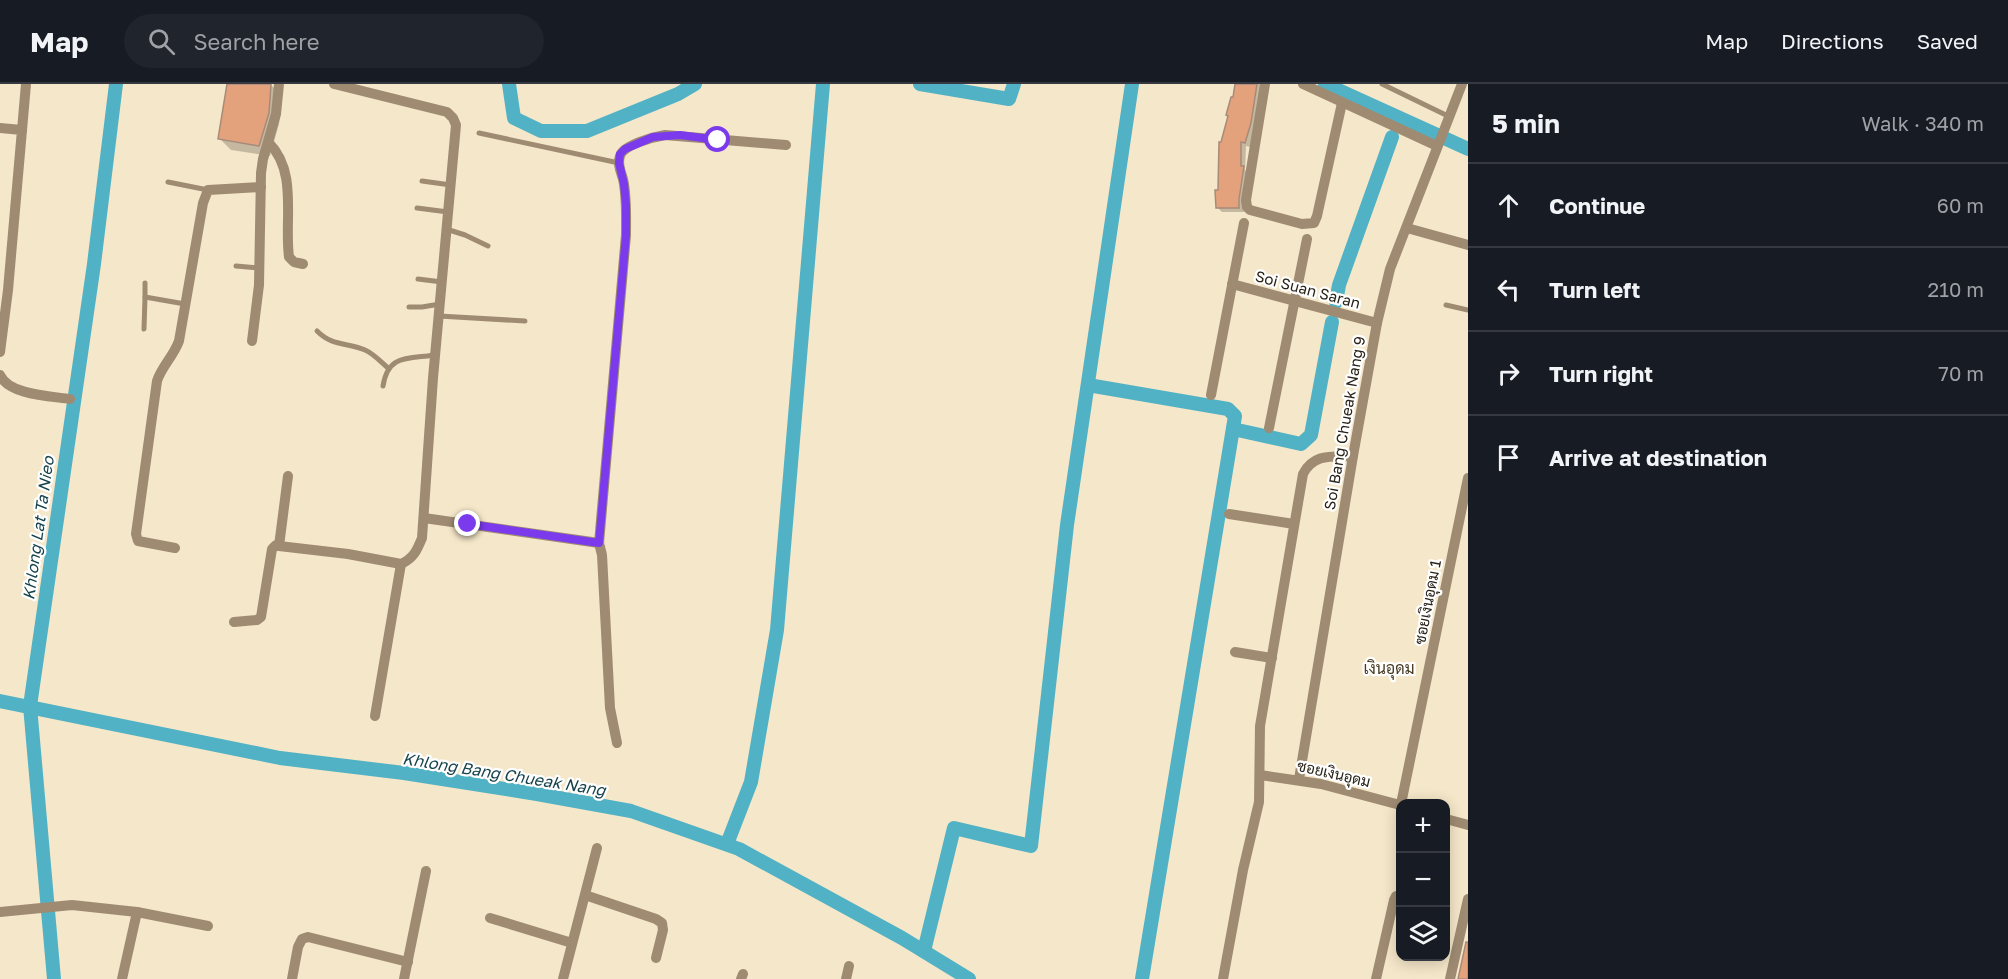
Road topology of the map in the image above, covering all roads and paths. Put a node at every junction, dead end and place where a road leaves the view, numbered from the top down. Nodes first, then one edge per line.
1 (26, 84) edge
2 (279, 84) edge
3 (334, 84) edge
4 (1265, 84) edge
5 (1303, 84) edge
6 (1382, 84) edge
7 (1462, 84) edge
8 (1342, 103) junction
9 (1447, 122) junction
10 (0, 128) edge
11 (22, 130) junction
12 (479, 133) dead end
13 (269, 143) junction
14 (1438, 143) junction
15 (786, 145) dead end
16 (619, 163) junction
17 (422, 181) dead end
18 (168, 182) dead end
19 (451, 185) junction
20 (261, 187) junction
21 (208, 190) junction
22 (417, 208) dead end
23 (448, 212) junction
24 (1244, 223) dead end
25 (1407, 228) junction
26 (446, 230) junction
27 (1307, 239) dead end
28 (1468, 245) edge
29 (488, 246) dead end
30 (303, 264) dead end
31 (236, 266) dead end
32 (259, 268) junction
33 (418, 279) dead end
34 (442, 282) junction
35 (145, 283) dead end
36 (1232, 284) junction
37 (145, 297) junction
38 (1293, 301) junction
39 (185, 304) junction
40 (440, 304) junction
41 (1446, 305) dead end
42 (409, 307) dead end
43 (1468, 310) edge
44 (439, 316) junction
45 (525, 321) dead end
46 (1377, 323) junction
47 (144, 329) dead end
48 (317, 331) dead end
49 (252, 341) dead end
50 (0, 352) edge
51 (435, 355) junction
52 (388, 368) junction
53 (0, 375) edge
54 (383, 387) dead end
55 (1210, 395) dead end
56 (70, 399) dead end
57 (1269, 428) dead end
58 (1353, 456) junction
59 (288, 476) dead end
60 (1468, 478) edge
61 (1228, 514) dead end
62 (424, 518) junction
63 (1294, 524) junction
64 (599, 543) junction
65 (279, 546) junction
66 (175, 548) dead end
67 (402, 564) junction
68 (234, 622) dead end
69 (1235, 651) dead end
70 (1272, 658) junction
71 (375, 716) dead end
72 (617, 743) dead end
73 (1260, 775) junction
74 (1299, 779) junction
75 (1402, 799) edge
76 (1396, 803) edge
77 (1450, 820) edge
78 (1468, 825) edge
79 (597, 848) dead end
80 (426, 871) dead end
81 (585, 895) junction
82 (1396, 896) edge
83 (1468, 899) edge
84 (0, 912) edge
85 (137, 912) junction
86 (490, 918) dead end
87 (208, 926) dead end
88 (572, 943) junction
89 (656, 958) dead end
90 (408, 962) junction
91 (849, 966) dead end
92 (122, 979) edge
93 (292, 979) edge
94 (404, 979) edge
95 (563, 979) edge
96 (846, 979) edge
97 (1222, 979) edge
98 (1376, 979) edge
99 (1450, 979) edge

1 - 11 street
2 - 13 street
3 - 19 street
4 - 8 street
5 - 8 street
6 - 9 lane
7 - 9 street, Soi Bang Chueak Nang 9
8 - 14 street
9 - 14 street, Soi Bang Chueak Nang 9
10 - 11 street
11 - 50 street
12 - 16 lane
13 - 20 street
13 - 30 street
14 - 25 street, Soi Bang Chueak Nang 9
15 - 16 street
16 - 64 street
17 - 19 lane
18 - 21 lane
19 - 23 street
20 - 21 street
20 - 32 street
21 - 39 street
22 - 23 lane
23 - 26 street
24 - 36 street
25 - 28 street
25 - 46 street, Soi Bang Chueak Nang 9
26 - 29 lane
26 - 34 street
27 - 38 street
31 - 32 lane
32 - 49 street
33 - 34 lane
34 - 40 street
35 - 37 lane
36 - 38 street, Soi Suan Saran
36 - 55 street
37 - 39 lane
37 - 47 lane
38 - 46 street, Soi Suan Saran
38 - 57 street
39 - 66 street
40 - 42 lane
40 - 44 street
41 - 43 lane
44 - 45 lane
44 - 51 street
46 - 58 street, Soi Bang Chueak Nang 9
48 - 52 lane
51 - 52 lane
51 - 62 street
52 - 54 lane
53 - 56 street
58 - 63 street
58 - 74 street, Soi Bang Chueak Nang 9
59 - 65 street
60 - 75 street, ซอยเงินอุดม 1
61 - 63 street
62 - 64 street
62 - 67 street
63 - 70 street
64 - 72 street
65 - 67 street
65 - 68 street
67 - 71 street
69 - 70 street
70 - 73 street
73 - 74 street, ซอยเงินอุดม
73 - 97 street
74 - 76 street, ซอยเงินอุดม
77 - 78 street
79 - 81 street
80 - 90 street
81 - 88 street
81 - 89 street
82 - 98 street
83 - 99 street
84 - 85 street
85 - 87 street
85 - 92 street
86 - 88 street
88 - 95 street
90 - 93 street
90 - 94 street
91 - 96 street

